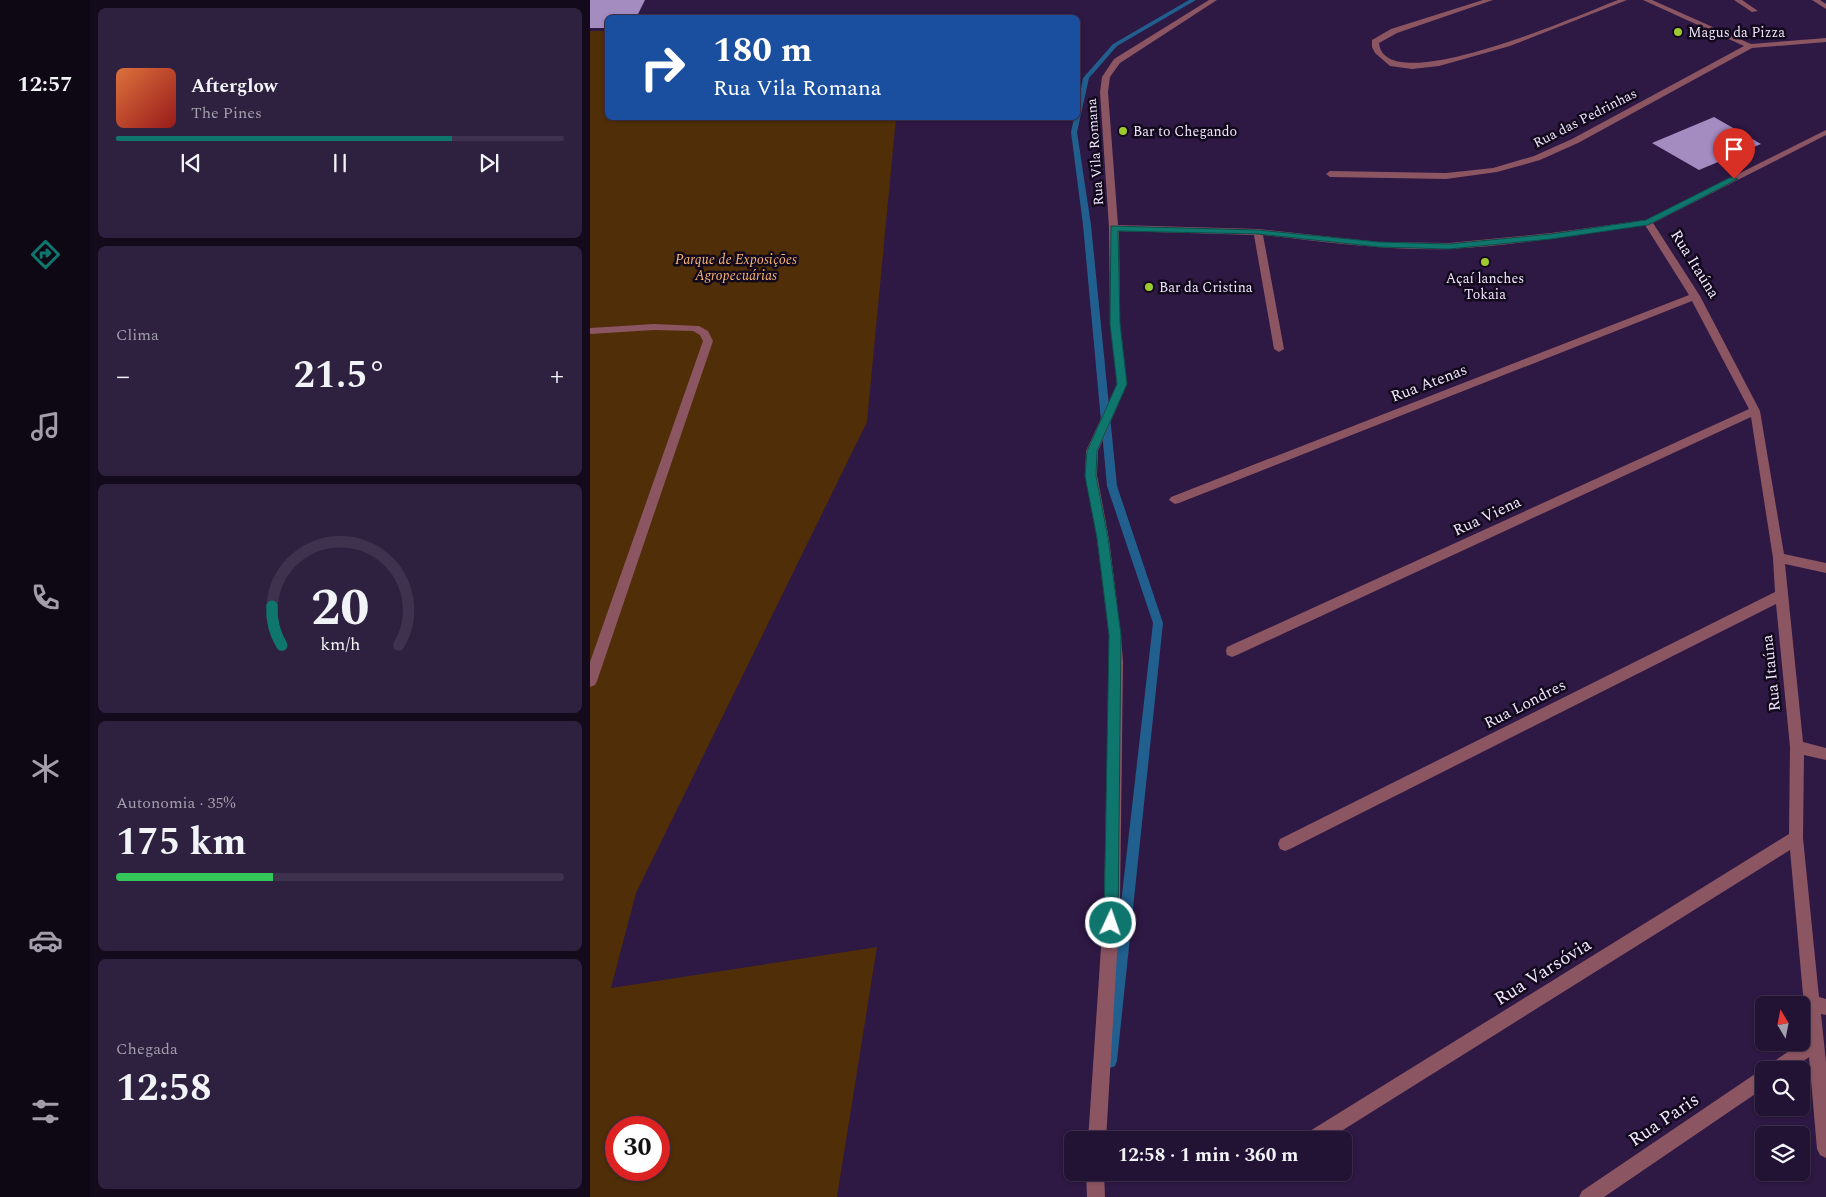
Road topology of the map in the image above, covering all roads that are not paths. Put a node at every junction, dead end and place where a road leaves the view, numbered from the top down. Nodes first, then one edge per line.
1 (1214, 0) edge
2 (1490, 0) edge
3 (1624, 0) edge
4 (1646, 0) edge
5 (1737, 0) edge
6 (1815, 0) edge
7 (1826, 6) edge
8 (1754, 11) dead end
9 (1826, 40) edge
10 (1750, 46) junction
11 (1826, 132) edge
12 (1330, 174) dead end
13 (1648, 222) junction
14 (1114, 228) junction
15 (1258, 232) junction
16 (1695, 296) junction
17 (590, 331) edge
18 (1279, 349) dead end
19 (1755, 411) junction
20 (1175, 500) dead end
21 (1779, 558) junction
22 (1826, 568) edge
23 (1781, 595) junction
24 (1232, 650) dead end
25 (590, 681) edge
26 (1797, 747) junction
27 (1826, 754) edge
28 (1796, 838) junction
29 (1285, 844) dead end
30 (1820, 1005) edge
31 (1815, 1043) junction
32 (1789, 1061) edge
33 (1755, 1084) edge
34 (1098, 1131) edge
35 (1325, 1131) edge
36 (1826, 1148) edge
37 (1095, 1181) edge
38 (1096, 1197) edge
39 (1588, 1197) edge

1 - 14 street, Rua Vila Romana
2 - 3 street
4 - 10 street
5 - 8 street
6 - 7 street
9 - 10 street
10 - 12 street, Rua das Pedrinhas
11 - 13 street, Rua Vila Romana
13 - 15 street, Rua Vila Romana
13 - 16 street, Rua Itaúna
14 - 15 street, Rua Vila Romana
14 - 34 street
15 - 18 street
16 - 19 street, Rua Itaúna
16 - 20 street, Rua Atenas
17 - 25 street
19 - 21 street, Rua Itaúna
19 - 24 street, Rua Viena
21 - 22 street
21 - 23 street, Rua Itaúna
23 - 26 street, Rua Itaúna
23 - 29 street, Rua Londres
26 - 27 street
26 - 28 street, Rua Itaúna
28 - 30 street, Rua Itaúna
28 - 35 street, Rua Varsóvia
30 - 31 street, Rua Itaúna
31 - 32 street
31 - 36 street, Rua Itaúna
33 - 39 street, Rua Paris
37 - 38 street

